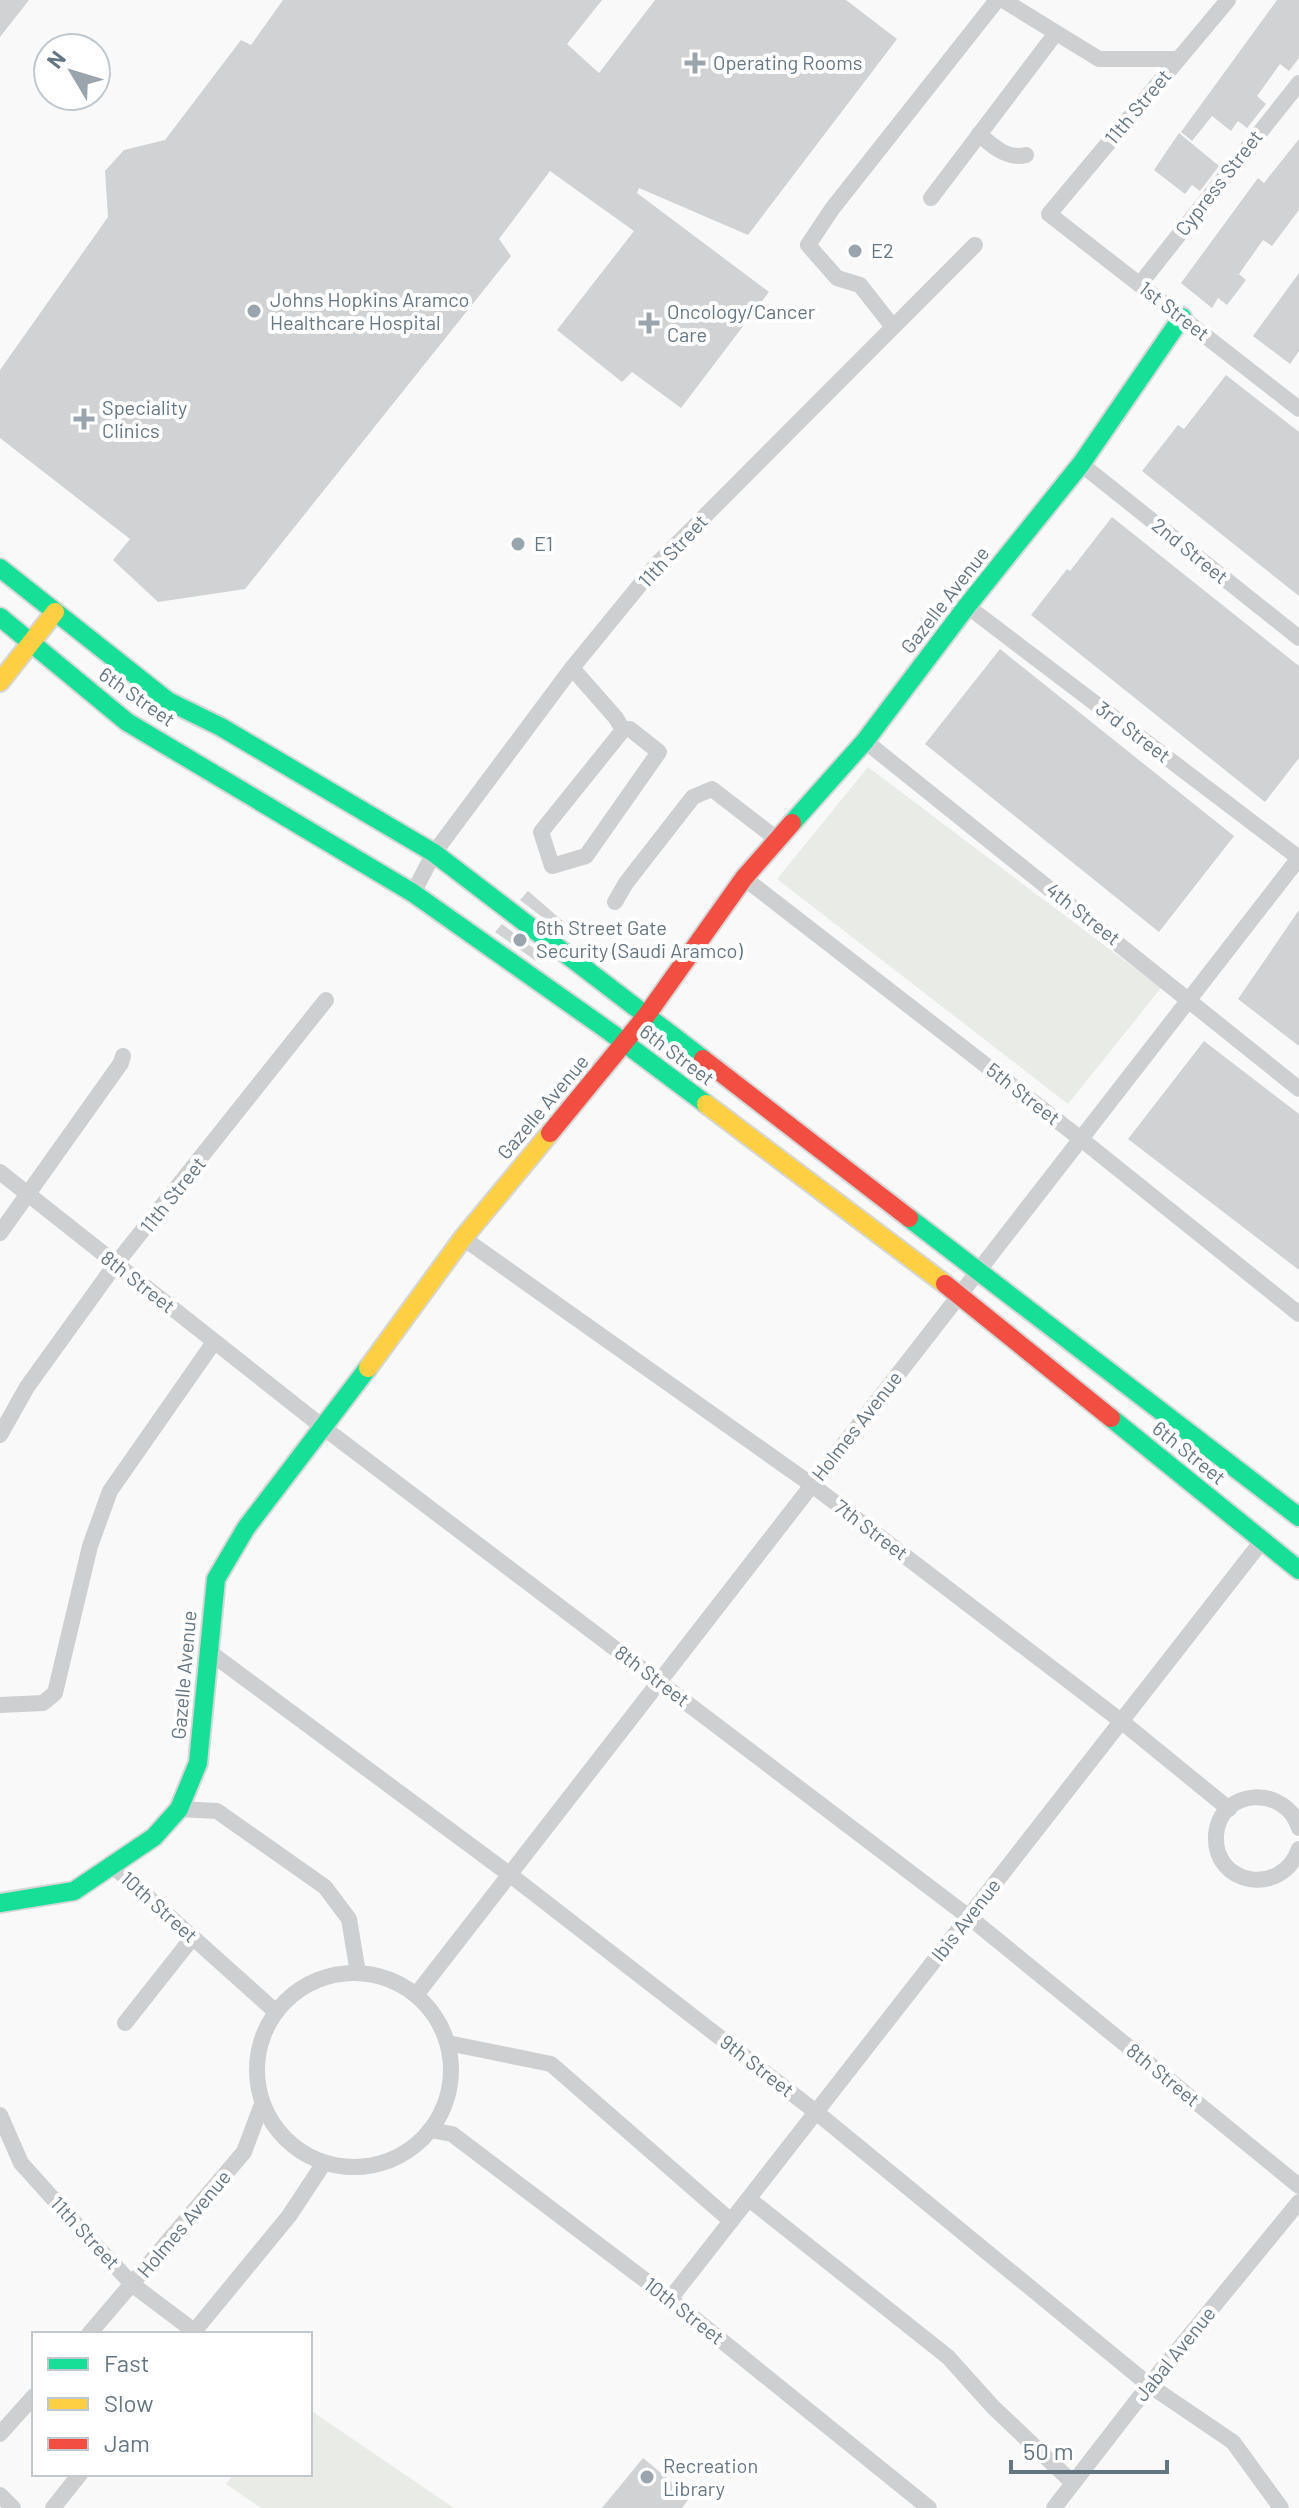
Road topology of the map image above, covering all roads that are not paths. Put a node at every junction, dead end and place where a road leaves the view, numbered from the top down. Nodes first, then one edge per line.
1 (1000, 0) edge
2 (1228, 0) edge
3 (1056, 33) junction
4 (1178, 59) junction
5 (1299, 83) edge
6 (979, 134) junction
7 (1026, 155) dead end
8 (931, 198) dead end
9 (1049, 214) joint
10 (975, 245) dead end
11 (1140, 284) junction
12 (1182, 317) junction
13 (893, 327) junction
14 (1299, 409) edge
15 (1081, 464) junction
16 (0, 568) edge
17 (967, 606) junction
18 (55, 612) junction
19 (12, 613) edge
20 (1299, 638) edge
21 (31, 643) junction
22 (572, 668) junction
23 (0, 682) edge
24 (623, 730) junction
25 (865, 741) junction
26 (778, 840) junction
27 (434, 853) junction
28 (1299, 858) edge
29 (744, 878) junction
30 (413, 893) junction
31 (615, 902) dead end
32 (1190, 999) junction
33 (326, 1000) dead end
34 (646, 1016) junction
35 (625, 1043) junction
36 (123, 1056) dead end
37 (1299, 1089) edge
38 (1081, 1139) junction
39 (0, 1172) edge
40 (26, 1193) junction
41 (0, 1233) edge
42 (463, 1238) junction
43 (115, 1265) junction
44 (978, 1271) junction
45 (960, 1295) junction
46 (1299, 1314) edge
47 (214, 1342) junction
48 (324, 1428) junction
49 (0, 1435) edge
50 (812, 1485) junction
51 (1299, 1517) edge
52 (1262, 1541) junction
53 (1299, 1570) edge
54 (208, 1651) junction
55 (659, 1682) junction
56 (0, 1705) edge
57 (1121, 1721) junction
58 (179, 1809) junction
59 (1229, 1809) junction
60 (1299, 1828) edge
61 (1299, 1849) edge
62 (113, 1866) junction
63 (509, 1874) junction
64 (0, 1903) edge
65 (969, 1917) junction
66 (193, 1937) junction
67 (358, 1973) junction
68 (416, 1995) junction
69 (276, 2012) junction
70 (125, 2023) dead end
71 (448, 2043) junction
72 (262, 2104) junction
73 (816, 2112) junction
74 (0, 2115) edge
75 (430, 2130) junction
76 (324, 2163) junction
77 (1299, 2186) edge
78 (749, 2199) junction
79 (1299, 2202) edge
80 (731, 2221) junction
81 (133, 2285) junction
82 (670, 2299) junction
83 (91, 2332) edge
84 (193, 2332) edge
85 (1149, 2385) junction
86 (32, 2398) edge
87 (0, 2434) edge
88 (78, 2476) edge
89 (1073, 2483) junction
90 (0, 2495) edge
91 (13, 2508) edge
92 (53, 2508) edge
93 (929, 2508) edge
94 (1054, 2508) edge
95 (1281, 2508) edge

1 - 3 street
1 - 13 street
2 - 4 street, 11th Street
3 - 4 street
3 - 6 street
4 - 9 street, 11th Street
5 - 11 street, Cypress Street
6 - 7 street
6 - 8 street
9 - 11 street, 1st Street
10 - 13 street, 11th Street
11 - 12 street, 1st Street
12 - 14 street, 1st Street
12 - 15 main road, Gazelle Avenue
13 - 22 street, 11th Street
15 - 17 main road, Gazelle Avenue
15 - 20 street, 2nd Street
16 - 19 main road, 6th Street
17 - 25 main road, Gazelle Avenue
17 - 28 street, 3rd Street
18 - 19 main road, 6th Street
18 - 21 main road
18 - 27 main road, 6th Street
19 - 21 main road, 6th Street
21 - 23 main road
21 - 30 main road, 6th Street
22 - 24 street
22 - 27 street, 11th Street
24 - 24 street
25 - 26 main road, Gazelle Avenue
25 - 32 street, 4th Street
26 - 29 main road, Gazelle Avenue
26 - 31 street
27 - 30 street, 11th Street
27 - 34 main road, 6th Street
28 - 32 street, Holmes Avenue
29 - 34 main road, Gazelle Avenue
29 - 38 street, 5th Street
30 - 35 main road, 6th Street
32 - 37 street, 4th Street
32 - 38 street, Holmes Avenue
33 - 43 street, 11th Street
34 - 35 main road, Gazelle Avenue
34 - 44 main road, 6th Street
35 - 42 main road, Gazelle Avenue
35 - 45 main road, 6th Street
36 - 40 street
38 - 44 street, Holmes Avenue
38 - 46 street, 5th Street
39 - 40 street, 8th Street
40 - 41 street
40 - 43 street, 8th Street
42 - 48 main road, Gazelle Avenue
42 - 50 street, 7th Street
43 - 47 street, 8th Street
43 - 49 street, 11th Street
44 - 45 street, Holmes Avenue
44 - 51 main road, 6th Street
45 - 50 street, Holmes Avenue
45 - 52 main road, 6th Street
47 - 48 street, 8th Street
47 - 56 street
48 - 54 main road, Gazelle Avenue
48 - 55 street, 8th Street
50 - 55 street, Holmes Avenue
50 - 57 street, 7th Street
52 - 53 main road, 6th Street
52 - 57 street, Ibis Avenue
54 - 58 main road, Gazelle Avenue
54 - 63 street, 9th Street
55 - 63 street, Holmes Avenue
55 - 65 street, 8th Street
57 - 59 street, 7th Street
57 - 65 street, Ibis Avenue
58 - 62 main road, Gazelle Avenue
58 - 67 street
59 - 60 street
59 - 61 street
62 - 64 main road, Gazelle Avenue
62 - 66 street, 10th Street
63 - 68 street, Holmes Avenue
63 - 73 street, 9th Street
65 - 73 street, Ibis Avenue
65 - 77 street, 8th Street
66 - 69 street, 10th Street
66 - 70 street
67 - 68 street
67 - 69 street
68 - 71 street
69 - 72 street
71 - 75 street
71 - 80 street
72 - 76 street
72 - 81 street, Holmes Avenue
73 - 78 street, Ibis Avenue
73 - 85 street, 9th Street
74 - 81 street, 11th Street
75 - 76 street
75 - 82 street, 10th Street
76 - 84 street
78 - 80 street, Ibis Avenue
78 - 89 street
79 - 85 street, Jabal Avenue
80 - 82 street, Ibis Avenue
81 - 83 street, Holmes Avenue
81 - 84 street, 11th Street
82 - 93 street, 10th Street
85 - 89 street, Jabal Avenue
85 - 95 street, 9th Street
86 - 87 street
88 - 92 street
89 - 94 street, Jabal Avenue
90 - 91 street

